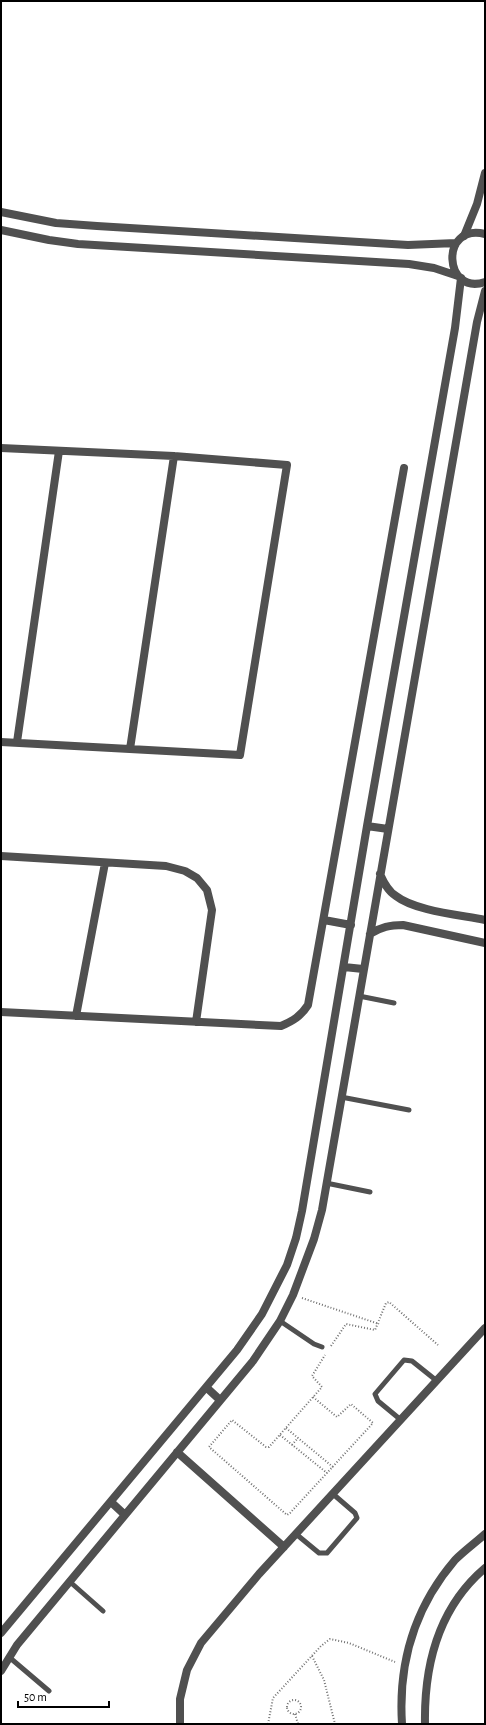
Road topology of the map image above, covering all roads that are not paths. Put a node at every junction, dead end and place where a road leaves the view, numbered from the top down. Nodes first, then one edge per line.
1 (485, 173) edge
2 (1, 212) edge
3 (1, 230) edge
4 (485, 234) edge
5 (464, 236) junction
6 (456, 243) junction
7 (459, 277) junction
8 (485, 282) edge
9 (485, 291) edge
10 (1, 448) edge
11 (59, 450) junction
12 (174, 456) junction
13 (404, 468) dead end
14 (1, 742) edge
15 (17, 742) junction
16 (130, 750) junction
17 (367, 826) junction
18 (388, 829) junction
19 (1, 856) edge
20 (105, 864) junction
21 (380, 874) junction
22 (324, 920) junction
23 (485, 920) edge
24 (351, 925) junction
25 (370, 934) junction
26 (485, 943) edge
27 (344, 967) junction
28 (363, 970) junction
29 (359, 996) junction
30 (394, 1003) dead end
31 (1, 1012) edge
32 (76, 1016) junction
33 (196, 1022) junction
34 (341, 1097) junction
35 (410, 1110) dead end
36 (326, 1182) junction
37 (370, 1192) dead end
38 (280, 1321) junction
39 (485, 1328) edge
40 (322, 1347) dead end
41 (437, 1381) junction
42 (207, 1388) junction
43 (220, 1400) junction
44 (401, 1420) junction
45 (177, 1452) junction
46 (333, 1494) junction
47 (111, 1502) junction
48 (125, 1515) junction
49 (296, 1534) junction
50 (485, 1534) edge
51 (284, 1547) junction
52 (485, 1568) edge
53 (70, 1581) junction
54 (103, 1610) dead end
55 (1, 1632) edge
56 (9, 1657) junction
57 (1, 1671) edge
58 (49, 1691) dead end
59 (180, 1724) edge
60 (402, 1724) edge
61 (425, 1724) edge

1 - 5 street
2 - 6 street
3 - 7 street
4 - 5 street
5 - 6 street
6 - 7 street
7 - 8 street
7 - 17 street
9 - 18 street
10 - 11 street
11 - 12 street
11 - 15 street
12 - 16 street
12 - 16 street
13 - 22 street
14 - 15 street
15 - 16 street
17 - 18 street
17 - 24 street
18 - 21 street
19 - 20 street
20 - 32 street
20 - 33 street
21 - 23 street
21 - 25 street
22 - 24 street
22 - 33 street
24 - 27 street
25 - 26 street
25 - 28 street
27 - 28 street
27 - 42 street
28 - 29 street
29 - 30 lane
29 - 34 street
31 - 32 street
32 - 33 street
34 - 35 lane
34 - 36 street
36 - 37 lane
36 - 38 street
38 - 40 lane
38 - 43 street
39 - 41 street
41 - 44 street
41 - 44 lane
42 - 43 street
42 - 47 street
43 - 45 street
44 - 46 street
45 - 48 street
45 - 51 street
46 - 49 street
46 - 49 lane
47 - 48 street
47 - 55 street
48 - 53 street
49 - 51 street
50 - 60 street
51 - 59 street
52 - 61 street
53 - 54 lane
53 - 56 street
56 - 57 street
56 - 58 lane

